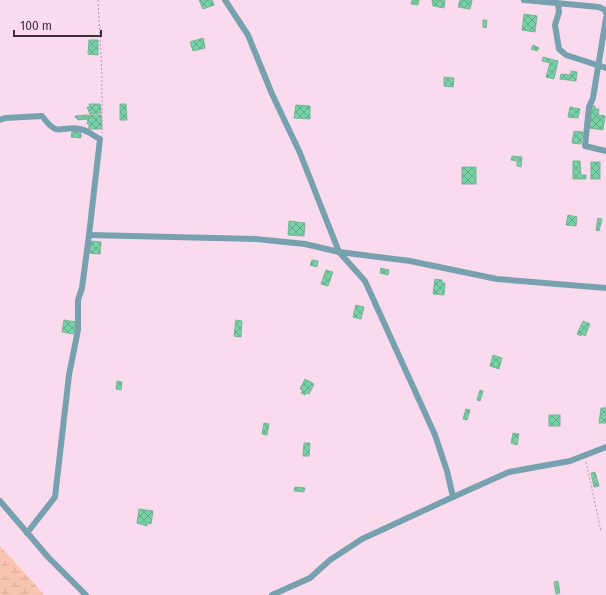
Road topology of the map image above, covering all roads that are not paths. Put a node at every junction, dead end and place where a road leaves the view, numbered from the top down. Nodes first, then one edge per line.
1 (224, 0) edge
2 (524, 0) edge
3 (558, 4) junction
4 (606, 13) edge
5 (606, 18) edge
6 (598, 66) junction
7 (606, 68) edge
8 (0, 120) edge
9 (606, 151) edge
10 (89, 236) junction
11 (339, 252) junction
12 (606, 288) edge
13 (606, 447) edge
14 (454, 497) junction
15 (0, 501) edge
16 (27, 533) junction
17 (86, 595) edge
18 (272, 595) edge

1 - 11 street
2 - 3 street
3 - 4 street
3 - 6 street
5 - 6 street
6 - 7 street
6 - 9 street
8 - 10 street
10 - 11 street
10 - 16 street
11 - 12 street
11 - 14 street
13 - 14 street
14 - 18 street
15 - 16 street
16 - 17 street

